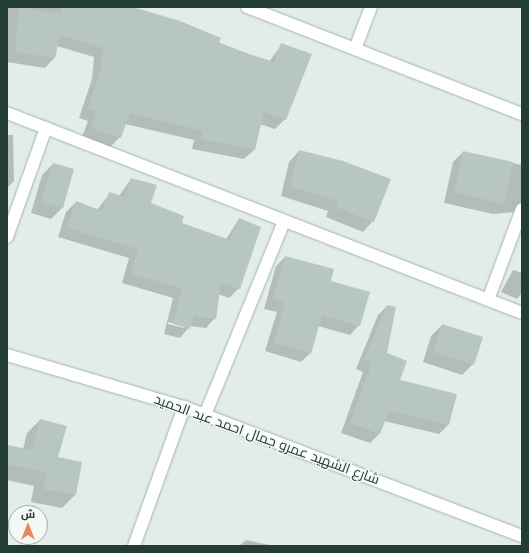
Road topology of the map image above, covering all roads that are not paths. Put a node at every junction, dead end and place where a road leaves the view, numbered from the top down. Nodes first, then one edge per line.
1 (247, 7) edge
2 (371, 7) edge
3 (354, 49) junction
4 (7, 113) edge
5 (522, 114) edge
6 (46, 128) junction
7 (522, 209) edge
8 (284, 221) junction
9 (7, 237) edge
10 (488, 300) junction
11 (522, 313) edge
12 (7, 355) edge
13 (184, 407) junction
14 (205, 415) junction
15 (522, 536) edge
16 (134, 546) edge

1 - 3 street
2 - 3 street
3 - 5 street
4 - 6 street
6 - 8 street
6 - 9 street
7 - 10 street
8 - 10 street
8 - 14 street
10 - 11 street
12 - 13 street, شارع الشهيد عمرو جمال احمد عبد الحميد
13 - 14 street, شارع الشهيد عمرو جمال احمد عبد الحميد
13 - 16 street
14 - 15 street, شارع الشهيد عمرو جمال احمد عبد الحميد

